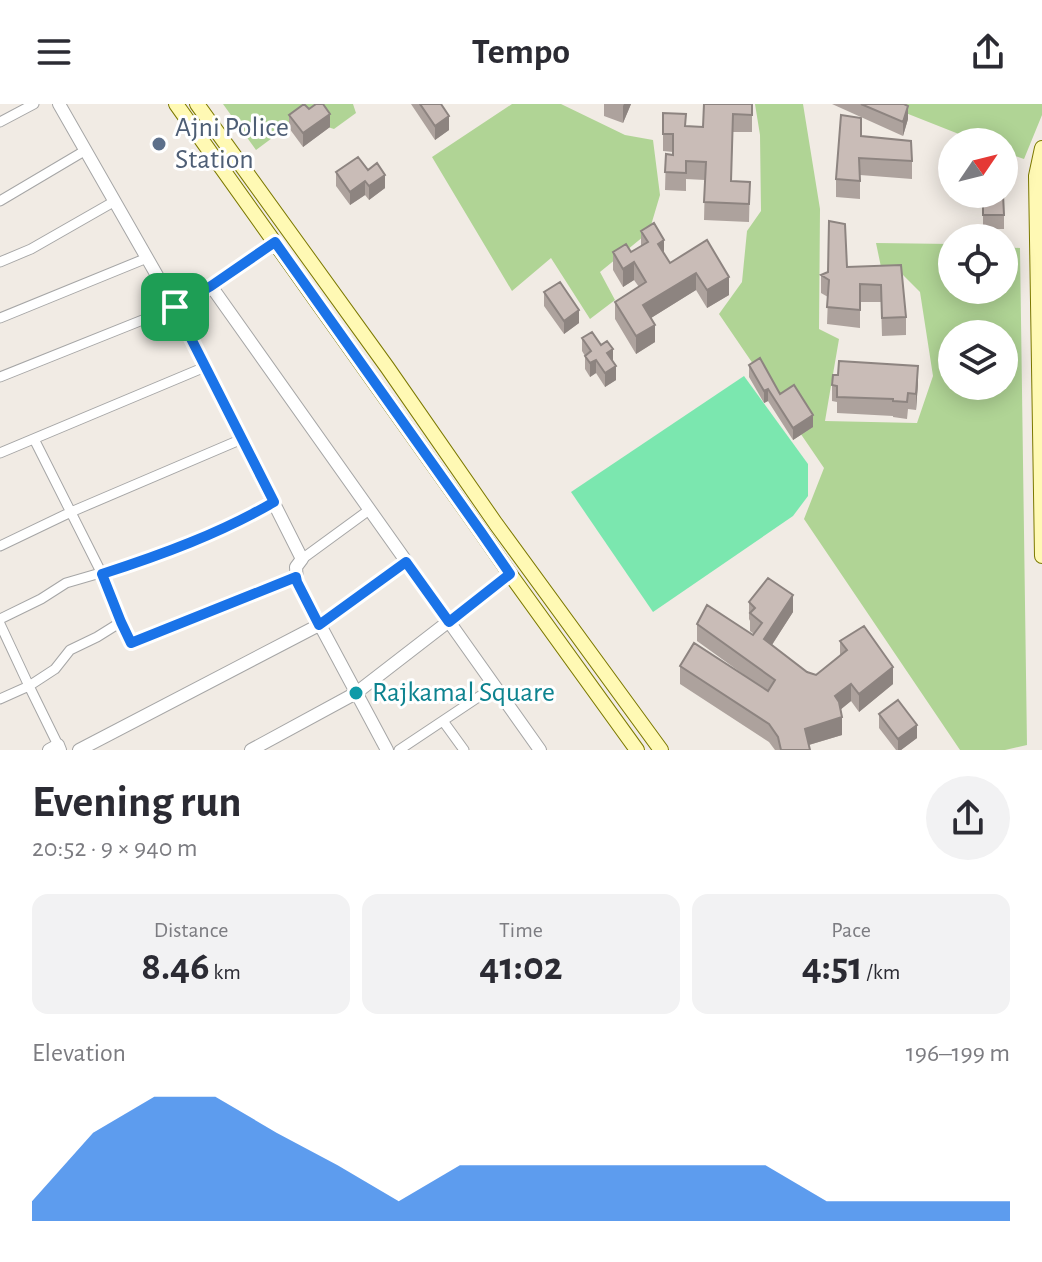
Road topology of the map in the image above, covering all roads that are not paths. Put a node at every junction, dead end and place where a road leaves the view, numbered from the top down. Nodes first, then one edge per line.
1 (34, 104) edge
2 (59, 104) edge
3 (176, 104) edge
4 (197, 104) edge
5 (0, 122) edge
6 (1042, 148) edge
7 (86, 150) junction
8 (0, 201) edge
9 (115, 201) junction
10 (1040, 221) edge
11 (275, 242) junction
12 (1042, 245) edge
13 (147, 258) junction
14 (0, 262) edge
15 (211, 286) junction
16 (175, 307) junction
17 (0, 318) edge
18 (205, 367) junction
19 (0, 377) edge
20 (34, 439) junction
21 (242, 439) junction
22 (0, 453) edge
23 (274, 502) junction
24 (369, 510) junction
25 (71, 512) junction
26 (0, 546) edge
27 (1042, 556) edge
28 (302, 559) junction
29 (406, 562) junction
30 (524, 563) junction
31 (102, 574) junction
32 (510, 574) junction
33 (296, 577) junction
34 (0, 622) edge
35 (121, 622) junction
36 (449, 622) junction
37 (319, 625) junction
38 (29, 686) junction
39 (495, 686) junction
40 (356, 693) junction
41 (0, 699) edge
42 (443, 721) junction
43 (55, 748) edge
44 (79, 750) edge
45 (251, 750) edge
46 (387, 750) edge
47 (399, 750) edge
48 (464, 750) edge
49 (540, 750) edge
50 (637, 750) edge
51 (661, 750) edge

1 - 5 street
2 - 7 street
3 - 11 main road
4 - 30 main road
6 - 10 main road
7 - 8 street
7 - 9 street
9 - 13 street
9 - 14 street
10 - 12 main road
10 - 27 main road
11 - 15 street
11 - 32 main road
13 - 16 street
13 - 17 street
15 - 16 street
15 - 24 street
16 - 18 street
16 - 19 street
18 - 20 street
18 - 21 street
20 - 22 street
20 - 25 street
21 - 23 street
21 - 25 street
23 - 28 street
23 - 31 street
24 - 28 street
24 - 29 street
25 - 26 street
25 - 31 street
28 - 33 street
29 - 36 street
29 - 37 street
30 - 32 main road
30 - 51 main road
31 - 34 street
31 - 35 street
32 - 36 street
32 - 50 main road
33 - 35 street
33 - 37 street
34 - 38 street
35 - 38 street
36 - 39 street
36 - 40 street
37 - 40 street
37 - 44 street
38 - 41 street
38 - 43 street
39 - 42 street
39 - 49 street
40 - 45 street
40 - 46 street
42 - 47 street
42 - 48 street

